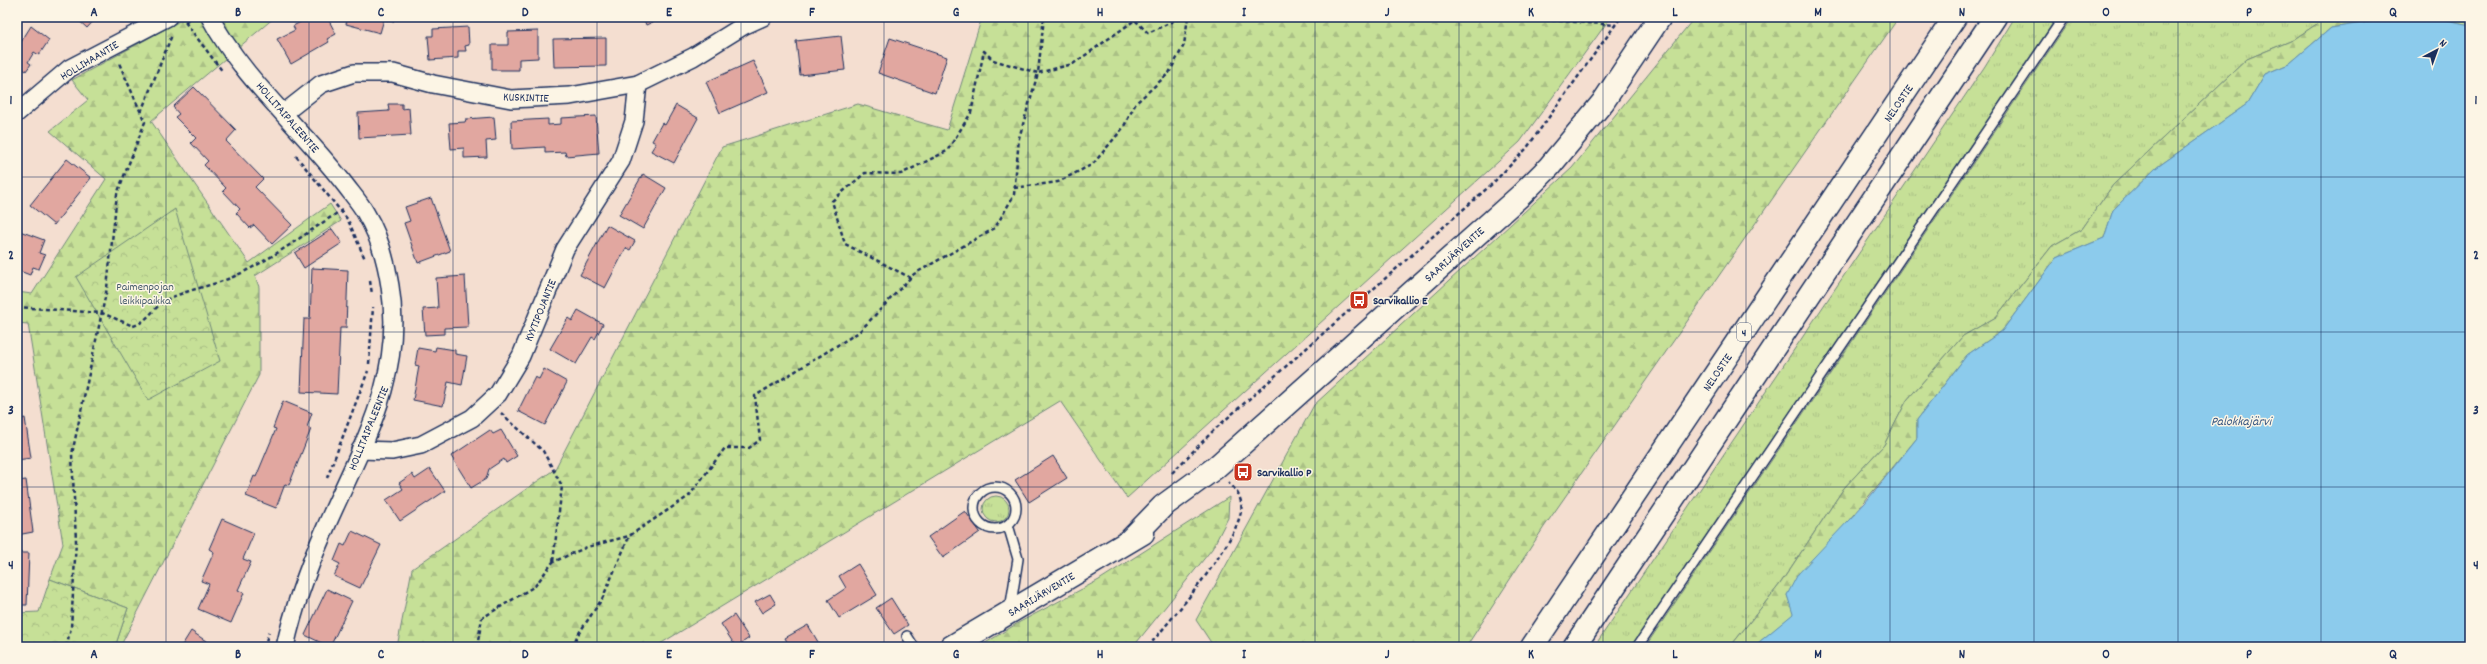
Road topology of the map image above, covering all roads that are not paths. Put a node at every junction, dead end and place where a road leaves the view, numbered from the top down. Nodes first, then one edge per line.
1 (210, 17) edge
2 (763, 17) edge
3 (1660, 17) edge
4 (1955, 17) edge
5 (1995, 17) edge
6 (2064, 17) edge
7 (175, 25) edge
8 (638, 84) junction
9 (17, 113) edge
10 (284, 113) junction
11 (360, 450) junction
12 (1008, 526) junction
13 (1010, 612) junction
14 (907, 636) dead end
15 (285, 647) edge
16 (914, 647) edge
17 (951, 647) edge
18 (1532, 647) edge
19 (1574, 647) edge
20 (1637, 647) edge

1 - 10 street, HOLLITAIPALEENTIE
2 - 8 street, KUSKINTIE
3 - 13 main road, SAARIJÄRVENTIE
4 - 18 main road, NELOSTIE / 4
5 - 19 main road
6 - 20 lane
7 - 9 street, HOLLIHAANTIE
8 - 10 street, KUSKINTIE
8 - 11 street, KYYTIPOJANTIE
10 - 11 street, HOLLITAIPALEENTIE
11 - 15 street, HOLLITAIPALEENTIE
12 - 12 lane
12 - 13 lane
13 - 17 main road, SAARIJÄRVENTIE
14 - 16 lane

